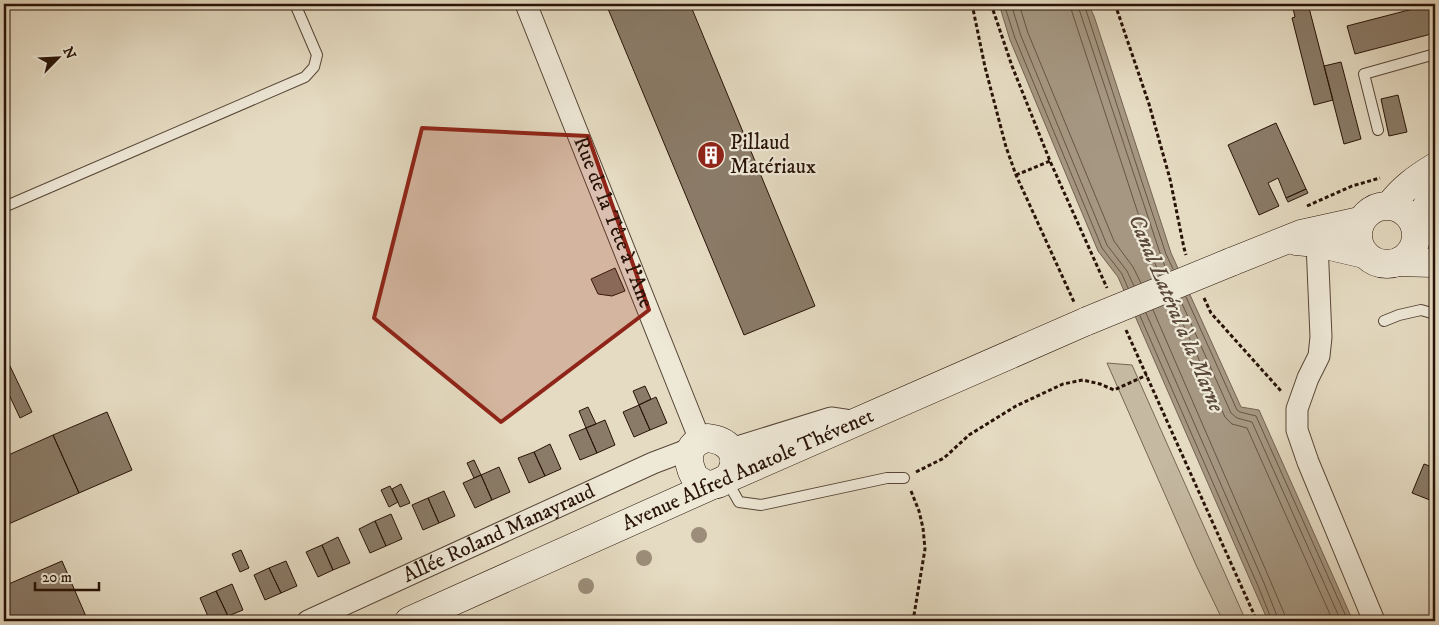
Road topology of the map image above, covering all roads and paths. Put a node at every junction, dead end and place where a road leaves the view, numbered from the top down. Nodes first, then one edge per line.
1 (295, 4) edge
2 (526, 4) edge
3 (972, 4) edge
4 (1114, 4) edge
5 (1435, 54) edge
6 (1378, 130) dead end
7 (1050, 161) dead end
8 (1435, 167) edge
9 (1016, 175) junction
10 (1435, 192) edge
11 (1390, 205) junction
12 (4, 207) edge
13 (1360, 221) junction
14 (1422, 235) edge
15 (1317, 243) junction
16 (1270, 246) junction
17 (1364, 254) junction
18 (1187, 258) dead end
19 (1398, 262) junction
20 (1435, 264) edge
21 (1203, 294) dead end
22 (1435, 314) edge
23 (1082, 315) junction
24 (1384, 321) dead end
25 (1147, 375) dead end
26 (1297, 409) junction
27 (858, 422) junction
28 (695, 445) junction
29 (731, 449) junction
30 (695, 478) junction
31 (904, 478) junction
32 (724, 480) junction
33 (665, 507) junction
34 (308, 621) edge
35 (409, 621) edge
36 (913, 621) edge
37 (1374, 621) edge

1 - 12 lane
2 - 28 street, Rue de la Tête à l'Ane
3 - 9 path
4 - 18 path
5 - 6 lane
7 - 9 path
8 - 11 main road
9 - 23 path
10 - 14 main road
11 - 13 main road
11 - 14 main road
13 - 16 main road, Avenue Alfred Anatole Thévenet
13 - 17 main road
14 - 19 main road
15 - 16 main road
15 - 17 main road
15 - 26 street
16 - 23 main road, Avenue Alfred Anatole Thévenet, bridge
17 - 19 main road
19 - 20 main road
21 - 26 path
22 - 24 lane
23 - 27 main road, Avenue Alfred Anatole Thévenet
25 - 31 path
26 - 37 street
27 - 29 street
27 - 32 main road, Avenue Alfred Anatole Thévenet
28 - 29 main road
28 - 30 main road
28 - 34 street, Allée Roland Manayraud
29 - 32 main road
30 - 32 main road
30 - 33 main road
31 - 32 lane
31 - 36 path
32 - 33 main road, Avenue Alfred Anatole Thévenet
33 - 35 main road, Avenue Alfred Anatole Thévenet

